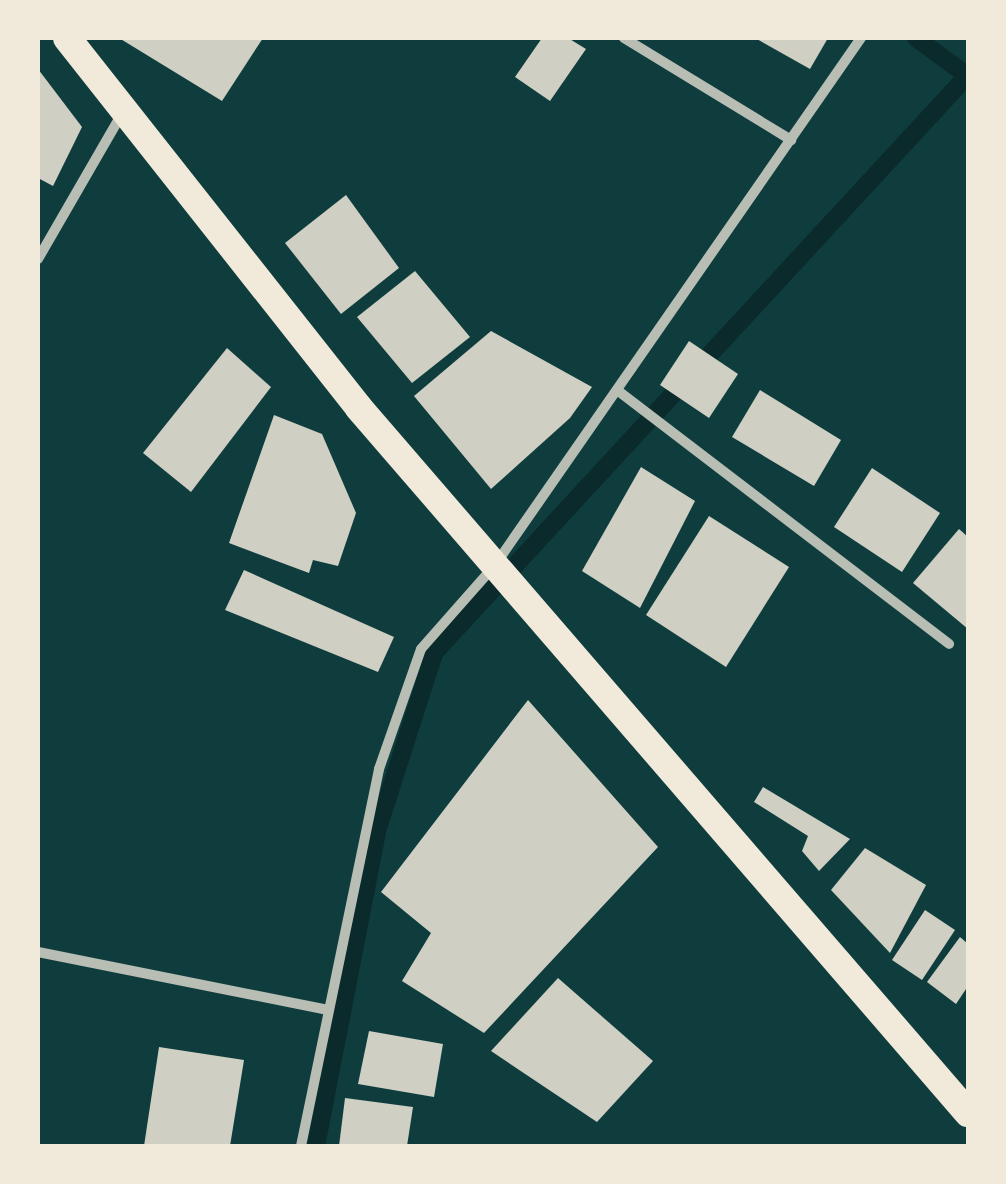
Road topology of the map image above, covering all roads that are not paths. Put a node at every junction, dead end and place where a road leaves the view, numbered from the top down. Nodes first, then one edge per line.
1 (67, 38) edge
2 (624, 38) edge
3 (861, 38) edge
4 (124, 110) junction
5 (791, 140) junction
6 (38, 259) edge
7 (617, 390) junction
8 (495, 566) junction
9 (949, 644) dead end
10 (38, 952) edge
11 (328, 1010) junction
12 (968, 1113) edge
13 (301, 1146) edge

1 - 4 highway
2 - 5 street
3 - 5 street
4 - 6 street
4 - 8 highway
5 - 7 street
7 - 8 street
7 - 9 street
8 - 11 street
8 - 12 highway
10 - 11 street
11 - 13 street

